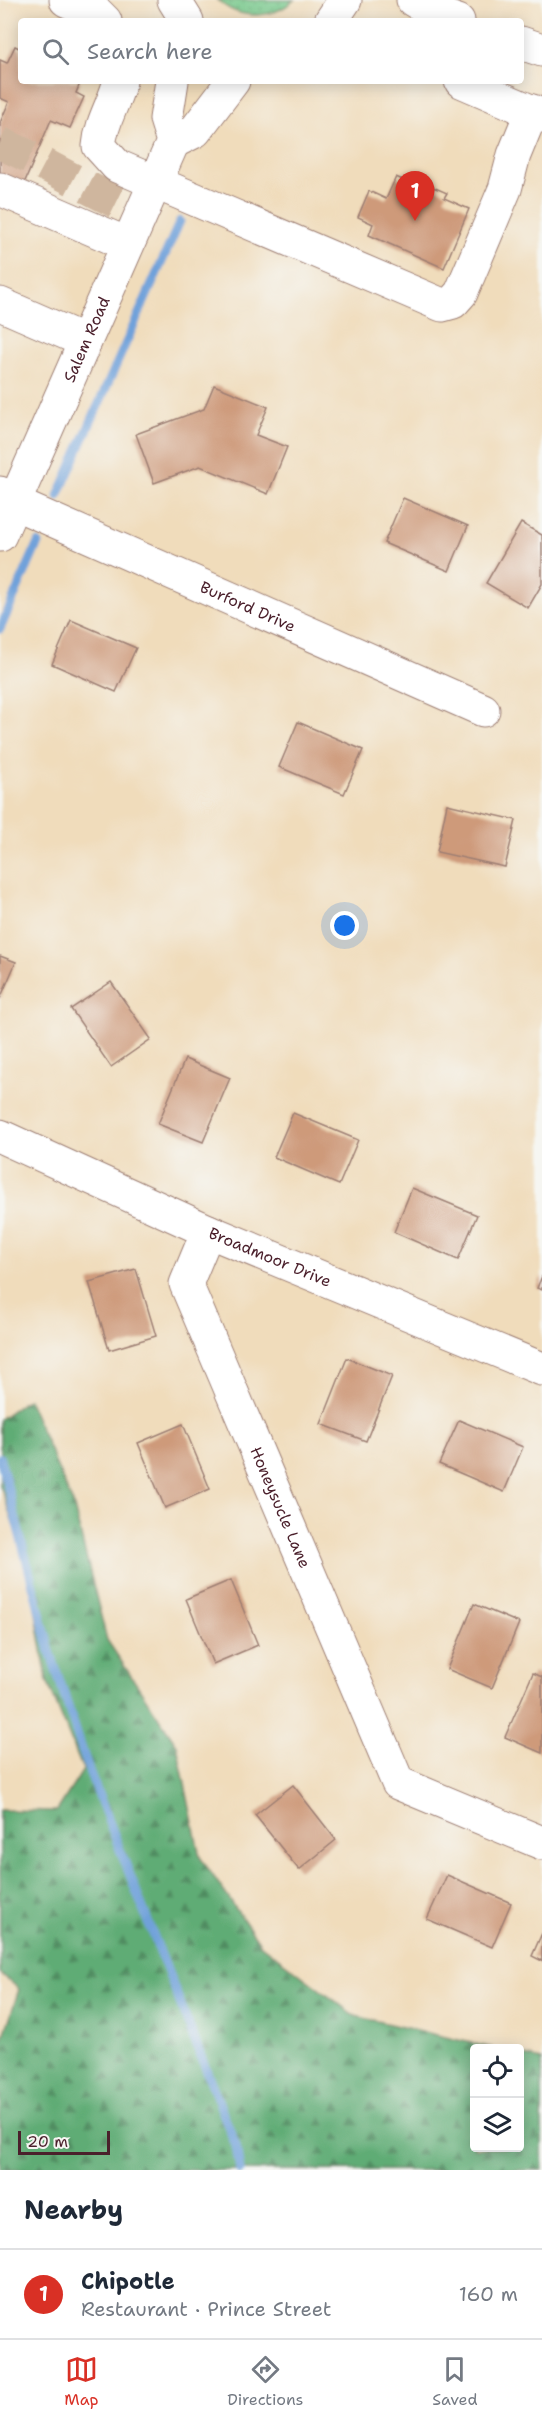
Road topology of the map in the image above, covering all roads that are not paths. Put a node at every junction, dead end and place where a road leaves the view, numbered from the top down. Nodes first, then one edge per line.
1 (66, 0) edge
2 (345, 0) edge
3 (412, 0) edge
4 (102, 18) edge
5 (333, 18) edge
6 (449, 18) edge
7 (524, 44) edge
8 (542, 50) edge
9 (119, 84) edge
10 (172, 84) edge
11 (231, 84) edge
12 (468, 84) edge
13 (537, 114) edge
14 (173, 142) junction
15 (155, 183) junction
16 (0, 189) edge
17 (127, 244) junction
18 (0, 304) edge
19 (85, 341) junction
20 (4, 515) edge
21 (483, 710) dead end
22 (0, 1136) edge
23 (208, 1231) junction
24 (542, 1369) edge
25 (542, 1843) edge

1 - 4 street
2 - 5 street
3 - 6 street
7 - 8 street
9 - 15 street
10 - 14 street
11 - 14 street
12 - 13 street
13 - 15 street
14 - 15 street, Salem Road
15 - 17 street, Salem Road
16 - 17 street
17 - 19 street, Salem Road
18 - 19 street
19 - 20 street, Salem Road
20 - 21 street, Burford Drive
22 - 23 street, Broadmoor Drive
23 - 24 street, Broadmoor Drive
23 - 25 street, Honeysucle Lane

